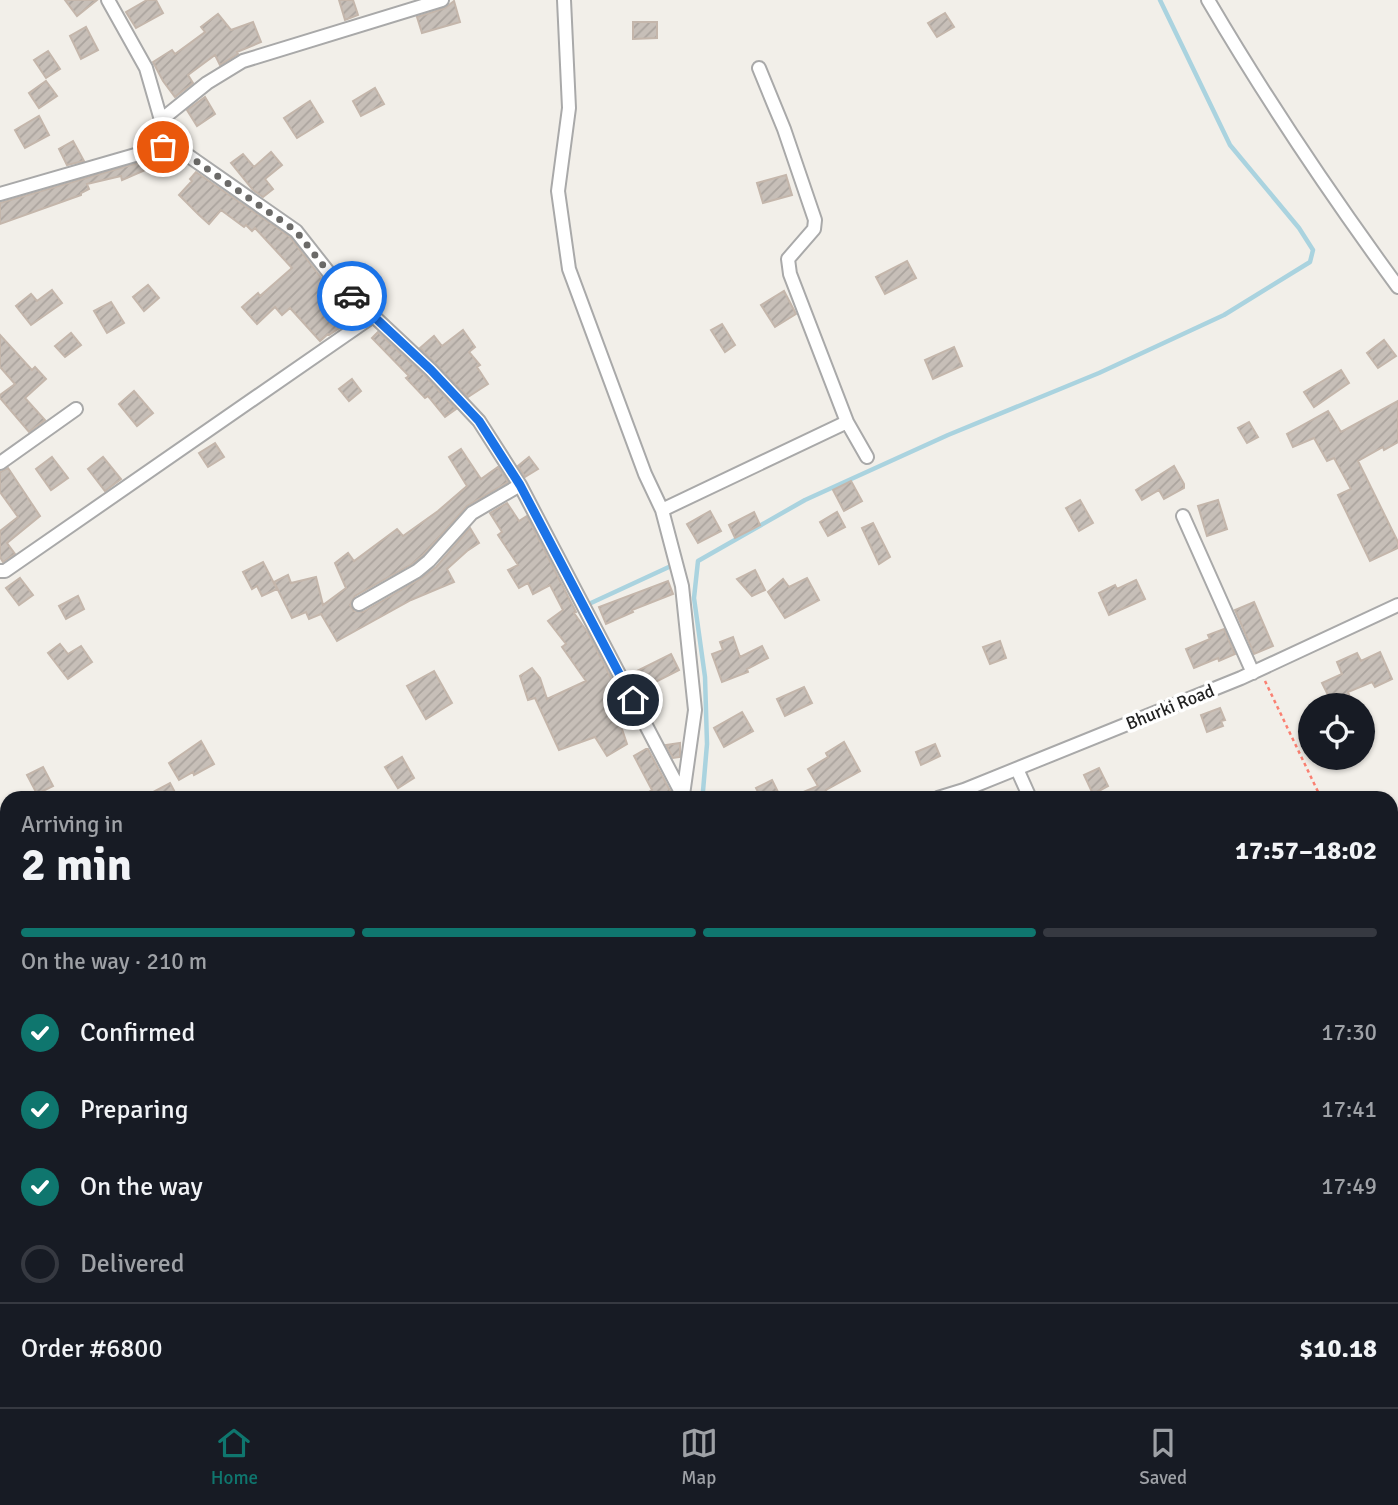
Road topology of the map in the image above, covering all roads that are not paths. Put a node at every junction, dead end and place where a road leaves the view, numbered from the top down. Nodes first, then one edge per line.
1 (108, 0) edge
2 (442, 0) edge
3 (564, 0) edge
4 (1208, 0) edge
5 (759, 68) dead end
6 (161, 120) junction
7 (163, 147) junction
8 (0, 194) edge
9 (1398, 287) edge
10 (373, 316) junction
11 (76, 409) dead end
12 (847, 422) junction
13 (867, 457) dead end
14 (0, 463) edge
15 (520, 485) junction
16 (662, 510) junction
17 (1183, 516) dead end
18 (0, 571) edge
19 (359, 604) dead end
20 (1398, 605) edge
21 (1256, 671) junction
22 (1017, 769) junction
23 (680, 791) edge
24 (684, 791) edge
25 (961, 791) edge
26 (1027, 791) edge

1 - 6 street
2 - 6 street
3 - 16 street
4 - 9 street
5 - 12 street
6 - 7 street
7 - 8 street
7 - 10 street
10 - 15 street
10 - 18 street
11 - 14 street
12 - 13 street
12 - 16 street
15 - 19 street
15 - 23 street
16 - 24 street
17 - 21 street
20 - 21 street, Bhurki Road
21 - 22 street, Bhurki Road
22 - 25 street, Bhurki Road
22 - 26 street

